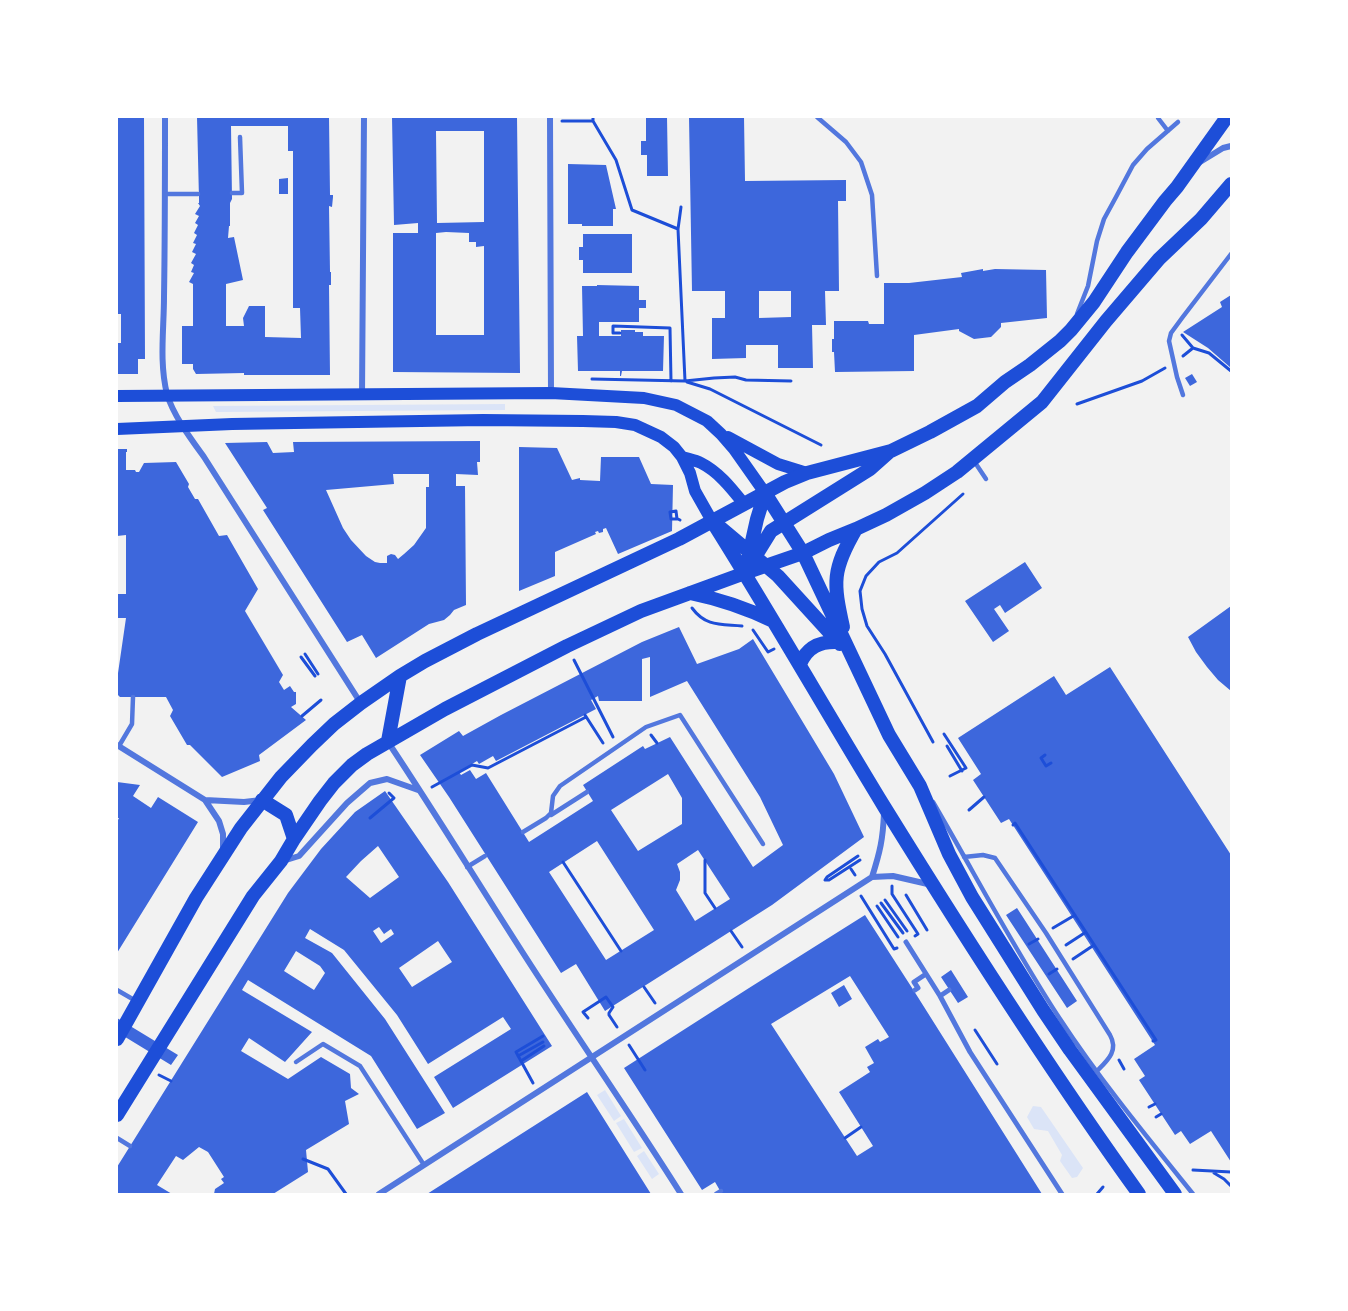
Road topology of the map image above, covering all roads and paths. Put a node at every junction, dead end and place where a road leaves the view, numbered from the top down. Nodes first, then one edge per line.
1 (165, 117) edge
2 (364, 117) edge
3 (817, 117) edge
4 (1227, 117) edge
5 (1158, 118) edge
6 (550, 119) edge
7 (593, 119) edge
8 (1178, 122) dead end
9 (1168, 131) junction
10 (240, 137) dead end
11 (1231, 146) edge
12 (1193, 166) junction
13 (1231, 184) edge
14 (232, 193) dead end
15 (165, 194) junction
16 (198, 194) dead end
17 (1224, 199) edge
18 (681, 207) dead end
19 (678, 229) junction
20 (1231, 254) edge
21 (877, 276) dead end
22 (1071, 330) junction
23 (621, 333) dead end
24 (1183, 336) dead end
25 (1194, 348) junction
26 (1174, 362) junction
27 (1231, 371) edge
28 (584, 378) dead end
29 (670, 381) junction
30 (685, 381) junction
31 (791, 381) dead end
32 (551, 393) junction
33 (167, 395) junction
34 (362, 395) junction
35 (1184, 395) dead end
36 (117, 396) edge
37 (1077, 404) dead end
38 (183, 427) junction
39 (117, 429) edge
40 (722, 434) junction
41 (821, 445) dead end
42 (891, 450) junction
43 (682, 457) junction
44 (973, 459) junction
45 (807, 473) junction
46 (986, 479) dead end
47 (765, 493) junction
48 (963, 494) dead end
49 (744, 504) junction
50 (757, 519) junction
51 (712, 521) junction
52 (783, 523) junction
53 (856, 529) junction
54 (771, 531) junction
55 (805, 553) junction
56 (753, 554) junction
57 (768, 566) junction
58 (745, 573) junction
59 (688, 593) junction
60 (773, 621) junction
61 (709, 623) dead end
62 (744, 626) dead end
63 (753, 630) dead end
64 (567, 646) junction
65 (845, 646) junction
66 (768, 652) dead end
67 (305, 654) dead end
68 (301, 657) dead end
69 (800, 664) junction
70 (400, 676) junction
71 (133, 697) dead end
72 (321, 699) dead end
73 (361, 703) junction
74 (302, 716) dead end
75 (611, 734) dead end
76 (945, 735) dead end
77 (388, 741) junction
78 (933, 742) dead end
79 (604, 744) dead end
80 (118, 746) edge
81 (947, 746) dead end
82 (1046, 755) dead end
83 (1051, 763) dead end
84 (962, 771) junction
85 (950, 776) dead end
86 (385, 789) dead end
87 (420, 791) junction
88 (587, 792) dead end
89 (984, 797) dead end
90 (205, 800) junction
91 (262, 800) junction
92 (884, 806) junction
93 (969, 810) dead end
94 (370, 818) dead end
95 (546, 818) junction
96 (1012, 825) dead end
97 (523, 832) dead end
98 (294, 839) junction
99 (763, 844) dead end
100 (223, 855) junction
101 (485, 856) dead end
102 (859, 858) joint
103 (958, 858) junction
104 (705, 860) dead end
105 (281, 861) junction
106 (563, 862) dead end
107 (467, 867) junction
108 (872, 877) junction
109 (933, 885) junction
110 (856, 887) junction
111 (892, 894) dead end
112 (906, 895) dead end
113 (885, 900) dead end
114 (715, 908) dead end
115 (927, 930) dead end
116 (731, 931) dead end
117 (1086, 932) junction
118 (734, 936) dead end
119 (906, 942) joint
120 (1062, 948) dead end
121 (621, 951) dead end
122 (926, 974) junction
123 (644, 987) dead end
124 (117, 990) edge
125 (915, 990) dead end
126 (950, 990) dead end
127 (648, 993) dead end
128 (940, 996) junction
129 (138, 1002) junction
130 (612, 1006) dead end
131 (588, 1018) dead end
132 (975, 1030) dead end
133 (543, 1036) dead end
134 (117, 1039) edge
135 (543, 1041) dead end
136 (1153, 1041) dead end
137 (544, 1046) dead end
138 (518, 1056) junction
139 (593, 1058) junction
140 (638, 1059) dead end
141 (521, 1061) junction
142 (296, 1062) dead end
143 (997, 1064) dead end
144 (645, 1070) dead end
145 (1097, 1071) junction
146 (538, 1093) junction
147 (1155, 1104) dead end
148 (1149, 1107) dead end
149 (1161, 1114) dead end
150 (117, 1115) edge
151 (1156, 1117) dead end
152 (861, 1127) dead end
153 (117, 1138) edge
154 (845, 1138) dead end
155 (130, 1146) dead end
156 (303, 1159) dead end
157 (424, 1165) junction
158 (1193, 1170) dead end
159 (1211, 1171) junction
160 (1231, 1172) edge
161 (1103, 1186) dead end
162 (1231, 1186) edge
163 (346, 1194) edge
164 (379, 1194) edge
165 (681, 1194) edge
166 (1062, 1194) edge
167 (1097, 1194) edge
168 (1139, 1194) edge
169 (1175, 1194) edge
170 (1193, 1194) edge

1 - 15 street
2 - 34 street
3 - 21 lane
4 - 12 main road
5 - 9 lane
6 - 7 path
6 - 32 street
7 - 19 path
8 - 9 lane
9 - 22 lane
10 - 14 lane
11 - 12 street
12 - 22 main road
13 - 17 main road
15 - 16 lane
15 - 33 street
17 - 44 main road
18 - 19 path
19 - 30 path
20 - 26 lane
22 - 42 main road
23 - 29 path
24 - 25 path
25 - 26 path
25 - 27 path
26 - 35 lane
26 - 37 path
28 - 29 path
29 - 30 path
30 - 31 path
30 - 41 path
32 - 34 main road
32 - 40 main road
33 - 34 main road
33 - 36 main road
33 - 38 street
38 - 39 main road
38 - 43 main road
38 - 73 street
40 - 45 main road
40 - 47 main road
42 - 45 main road
42 - 52 main road
43 - 49 main road
43 - 51 main road
44 - 46 lane
44 - 53 main road
45 - 47 main road
47 - 49 main road
47 - 50 main road
47 - 52 main road
48 - 78 path
49 - 50 main road
49 - 51 main road
50 - 54 main road
50 - 56 main road
51 - 56 main road
51 - 58 main road
51 - 70 main road
52 - 54 main road
52 - 55 main road
53 - 55 main road
53 - 65 main road
54 - 55 main road
54 - 56 main road
55 - 57 main road
55 - 65 main road
56 - 57 main road
56 - 58 main road
57 - 58 main road
57 - 65 main road
58 - 59 main road
58 - 60 main road
59 - 60 main road
59 - 64 main road
60 - 69 main road
61 - 62 path
63 - 66 path
64 - 75 path
64 - 77 main road
65 - 69 main road
65 - 103 main road
67 - 68 path
69 - 92 main road
70 - 73 main road
70 - 77 main road
71 - 80 lane
72 - 74 path
73 - 91 main road
76 - 84 path
77 - 87 street
77 - 98 main road
79 - 87 path
80 - 90 street
81 - 84 path
82 - 83 path
84 - 85 path
86 - 94 path
87 - 105 street
87 - 107 street
88 - 95 lane
89 - 93 path
90 - 91 street
90 - 100 street
91 - 98 main road
91 - 100 main road
92 - 108 street
92 - 109 main road
95 - 97 lane
95 - 99 lane
96 - 117 path
98 - 105 main road
100 - 129 main road
101 - 107 lane
102 - 102 path
103 - 145 lane
103 - 145 lane
103 - 169 main road
104 - 114 path
105 - 150 main road
106 - 121 path
107 - 139 street
108 - 109 street
108 - 110 street
109 - 168 main road
110 - 119 path
110 - 139 street
111 - 113 path
112 - 115 path
116 - 118 path
117 - 120 path
117 - 136 path
119 - 122 street
122 - 125 street
122 - 128 street
123 - 127 path
124 - 129 lane
126 - 128 street
128 - 166 street
129 - 134 main road
130 - 131 path
132 - 143 path
133 - 138 path
135 - 138 path
137 - 141 path
138 - 141 path
139 - 146 street
139 - 165 street
140 - 144 path
141 - 146 path
142 - 157 lane
145 - 170 lane
146 - 157 street
147 - 148 path
149 - 151 path
152 - 154 path
153 - 155 lane
156 - 163 path
157 - 164 street
158 - 159 path
159 - 160 path
159 - 162 path
161 - 167 path

